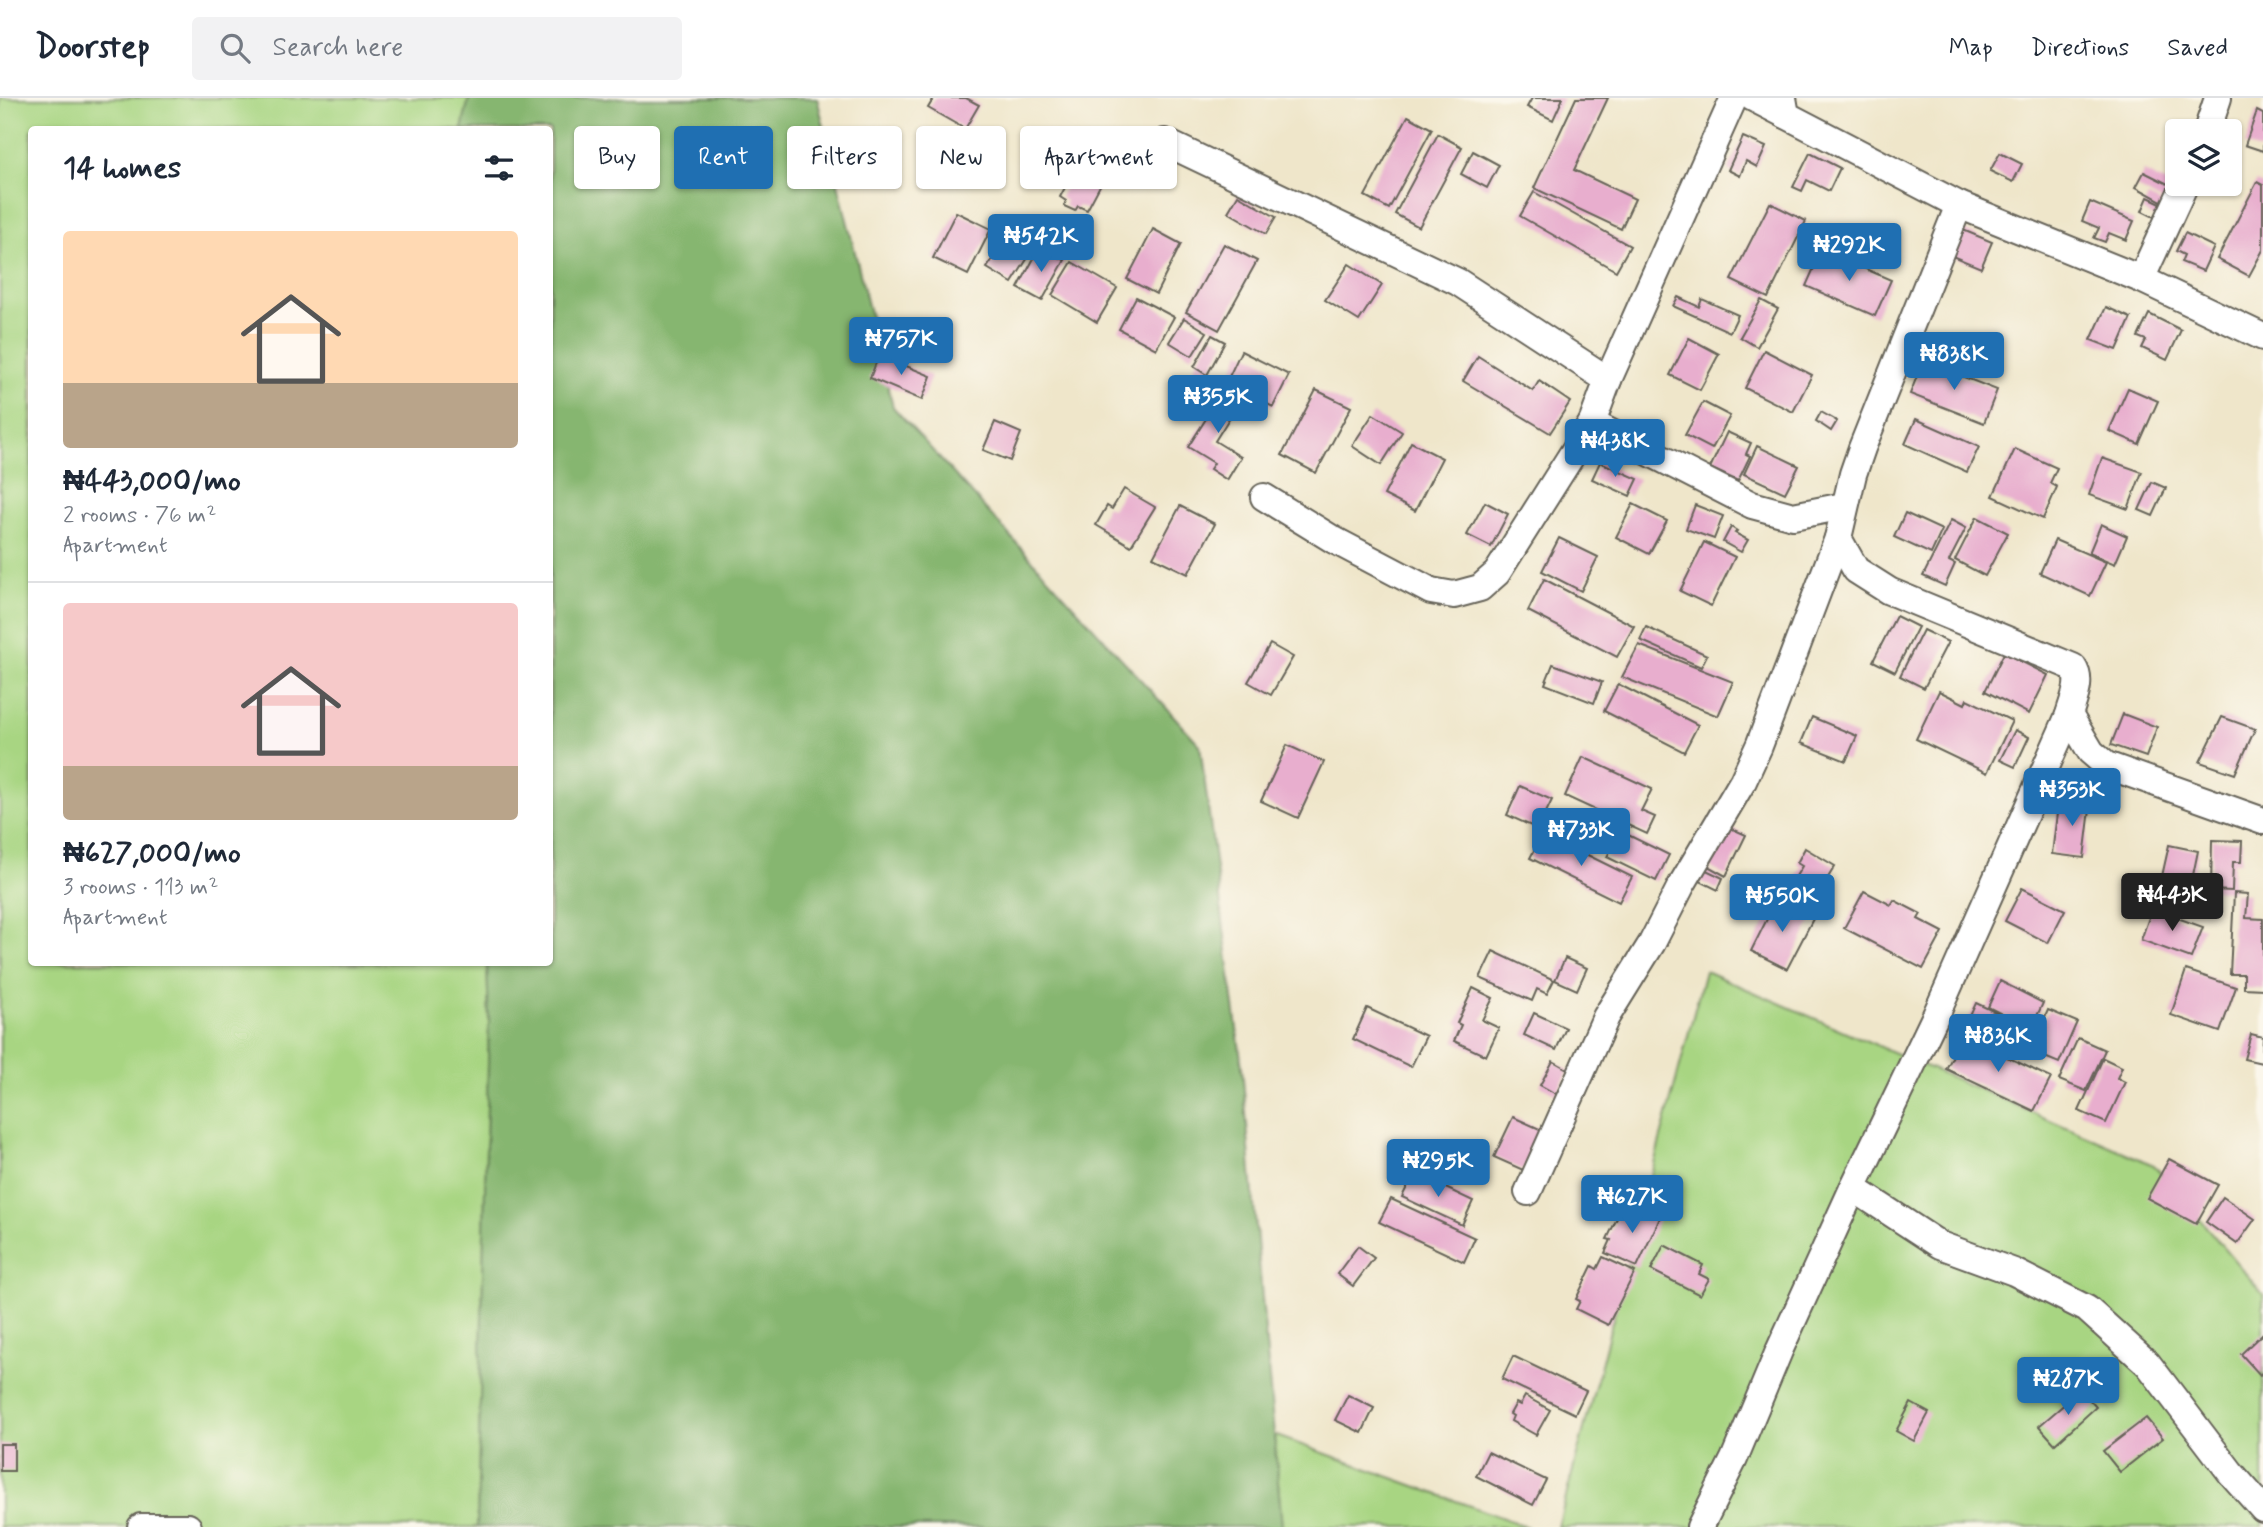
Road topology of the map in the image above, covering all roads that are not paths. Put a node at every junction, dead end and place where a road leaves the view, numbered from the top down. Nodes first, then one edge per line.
1 (1734, 98) edge
2 (1754, 98) edge
3 (2218, 98) edge
4 (1784, 107) edge
5 (2211, 119) edge
6 (1177, 148) edge
7 (2179, 196) edge
8 (1959, 205) junction
9 (2141, 279) junction
10 (2263, 337) edge
11 (1608, 380) junction
12 (1592, 423) junction
13 (1264, 497) dead end
14 (1844, 506) junction
15 (1838, 538) junction
16 (2069, 715) junction
17 (2263, 821) edge
18 (1853, 1188) junction
19 (1528, 1192) dead end
20 (2263, 1509) edge
21 (141, 1527) edge
22 (188, 1527) edge
23 (1700, 1527) edge

1 - 11 street
2 - 4 street
3 - 5 street
4 - 8 street
6 - 11 street
7 - 9 street
8 - 9 street
8 - 14 street
9 - 10 street
11 - 12 street
12 - 13 street
12 - 14 street
14 - 15 street
15 - 16 street
15 - 19 street
16 - 17 street
16 - 18 street
18 - 20 street
18 - 23 street
21 - 22 street

